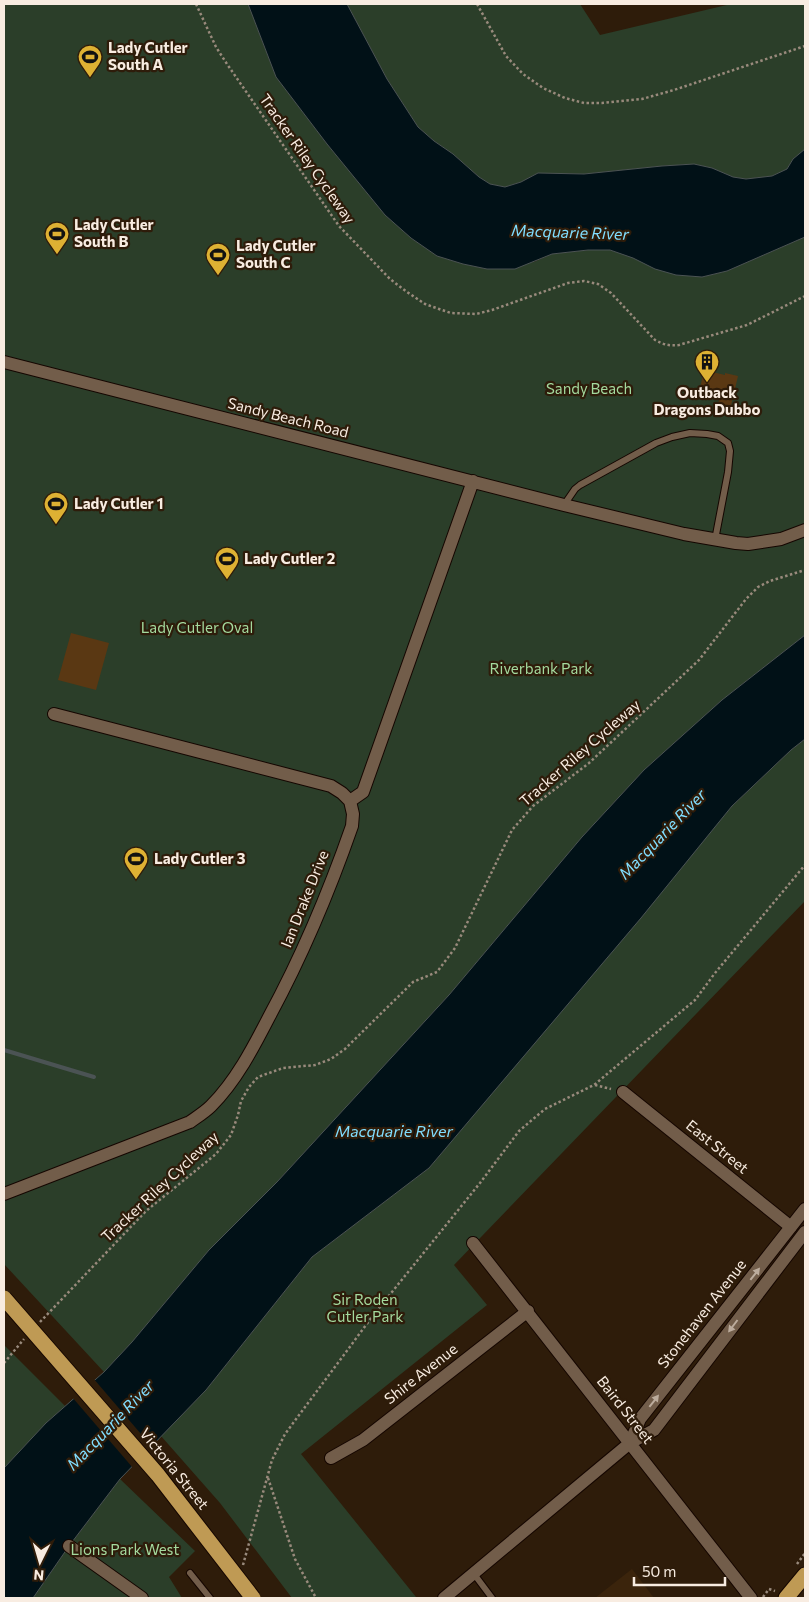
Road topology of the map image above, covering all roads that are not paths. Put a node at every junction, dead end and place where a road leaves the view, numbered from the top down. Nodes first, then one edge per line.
1 (4, 362) edge
2 (473, 481) junction
3 (564, 505) junction
4 (805, 530) edge
5 (715, 540) junction
6 (54, 714) dead end
7 (350, 801) junction
8 (623, 1092) road end
9 (4, 1194) edge
10 (805, 1209) edge
11 (792, 1227) junction
12 (804, 1236) edge
13 (472, 1243) dead end
14 (4, 1298) edge
15 (528, 1311) junction
16 (630, 1444) junction
17 (331, 1458) dead end
18 (69, 1546) dead end
19 (190, 1573) dead end
20 (474, 1574) junction
21 (805, 1576) edge
22 (142, 1598) edge
23 (210, 1598) edge
24 (253, 1598) edge
25 (444, 1598) edge
26 (492, 1598) edge
27 (751, 1598) edge
28 (786, 1598) edge

1 - 2 street, Sandy Beach Road
2 - 3 street, Sandy Beach Road
2 - 7 street
3 - 5 street, Sandy Beach Road
3 - 5 lane
4 - 5 street, Sandy Beach Road
6 - 7 street
7 - 9 street, Ian Drake Drive
8 - 11 street, East Street
10 - 11 street, Stonehaven Avenue
16 -> 11 street, Stonehaven Avenue
12 -> 16 street, Stonehaven Avenue
13 - 15 street, Baird Street
14 - 24 highway, Victoria Street, bridge
15 - 16 street, Baird Street
15 - 17 street, Shire Avenue
16 - 20 street, Stonehaven Avenue
16 - 27 street, Baird Street
18 - 22 street
19 - 23 lane
20 - 25 street, Stonehaven Avenue
20 - 26 lane
21 - 28 highway

